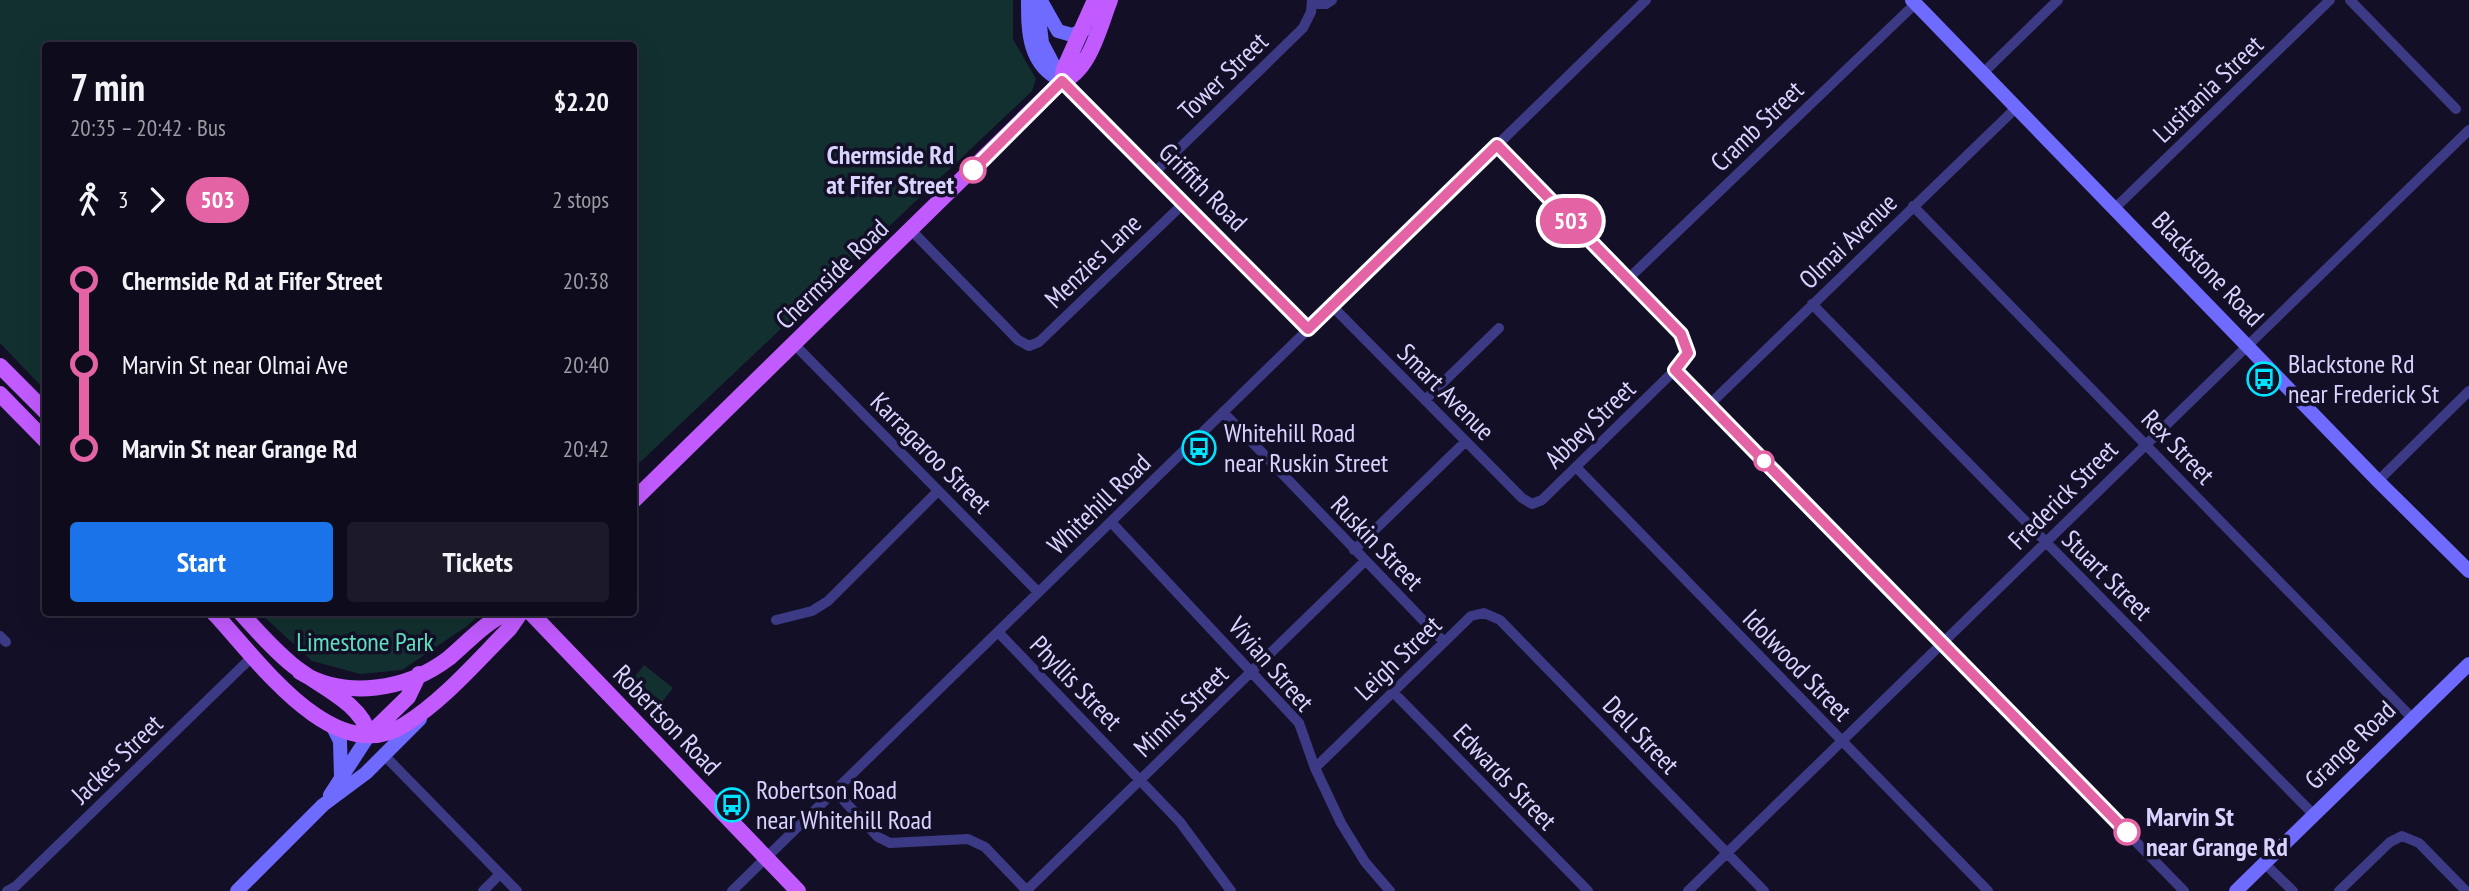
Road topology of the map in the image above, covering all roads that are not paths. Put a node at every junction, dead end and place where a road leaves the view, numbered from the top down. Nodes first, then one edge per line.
1 (1028, 0) edge
2 (1038, 0) edge
3 (1096, 0) edge
4 (1110, 0) edge
5 (1332, 0) edge
6 (1646, 0) edge
7 (2058, 0) edge
8 (2330, 0) edge
9 (2350, 0) edge
10 (1312, 2) edge
11 (1914, 2) edge
12 (1084, 30) junction
13 (1983, 73) junction
14 (1062, 81) junction
15 (2017, 107) junction
16 (2456, 109) dead end
17 (2469, 130) edge
18 (1497, 145) junction
19 (1154, 173) junction
20 (1184, 203) junction
21 (1913, 206) junction
22 (2115, 208) junction
23 (911, 230) junction
24 (1628, 279) junction
25 (1812, 304) junction
26 (1332, 306) junction
27 (1499, 328) dead end
28 (1308, 329) junction
29 (794, 344) junction
30 (2247, 345) junction
31 (0, 366) edge
32 (1675, 370) junction
33 (2469, 391) edge
34 (0, 394) edge
35 (1425, 400) junction
36 (1709, 405) junction
37 (42, 407) edge
38 (1223, 412) junction
39 (42, 437) edge
40 (1465, 442) junction
41 (2145, 443) junction
42 (1576, 467) junction
43 (2378, 481) junction
44 (938, 491) junction
45 (637, 497) edge
46 (1532, 505) joint
47 (1111, 522) junction
48 (2045, 543) junction
49 (1354, 550) junction
50 (1365, 561) junction
51 (2469, 571) edge
52 (1038, 592) junction
53 (1484, 613) joint
54 (217, 616) edge
55 (244, 616) edge
56 (505, 616) edge
57 (518, 616) edge
58 (534, 616) edge
59 (776, 620) dead end
60 (998, 632) junction
61 (269, 642) junction
62 (1444, 642) junction
63 (1942, 643) junction
64 (254, 655) junction
65 (2469, 664) edge
66 (300, 671) junction
67 (1252, 671) junction
68 (421, 673) junction
69 (1393, 692) junction
70 (439, 697) junction
71 (2413, 719) junction
72 (332, 725) junction
73 (369, 735) junction
74 (1841, 741) junction
75 (384, 755) junction
76 (1315, 768) junction
77 (1140, 780) junction
78 (343, 783) junction
79 (835, 791) junction
80 (2314, 815) junction
81 (1727, 853) junction
82 (766, 858) junction
83 (2264, 863) junction
84 (500, 874) junction
85 (7, 891) edge
86 (237, 891) edge
87 (483, 891) edge
88 (517, 891) edge
89 (733, 891) edge
90 (798, 891) edge
91 (1027, 891) edge
92 (1231, 891) edge
93 (1390, 891) edge
94 (1588, 891) edge
95 (1688, 891) edge
96 (1764, 891) edge
97 (1988, 891) edge
98 (2184, 891) edge
99 (2235, 891) edge
100 (2293, 891) edge
101 (2339, 891) edge
102 (2466, 891) edge

1 - 14 main road, Griffith Road
2 - 12 main road
2 - 14 main road, Griffith Road
3 - 12 main road, Chermside Road
4 - 14 main road, Chermside Road
5 - 10 street, Tower Street
6 - 18 street, Whitehill Road
7 - 13 street
8 - 22 street, Lusitania Street
9 - 16 street
10 - 19 street, Tower Street
11 - 13 main road, Blackstone Road
11 - 24 street, Cramb Street
12 - 14 main road, Chermside Road
13 - 15 main road, Blackstone Road
14 - 19 street, Griffith Road
14 - 23 main road, Chermside Road
15 - 21 street, Olmai Avenue
15 - 22 main road, Blackstone Road
17 - 30 street, Frederick Street
18 - 24 street
18 - 26 street, Whitehill Road
19 - 20 street, Griffith Road
20 - 23 street, Menzies Lane
20 - 28 street, Griffith Road
21 - 25 street, Olmai Avenue
21 - 41 street, Rex Street
22 - 30 main road, Blackstone Road
23 - 29 main road, Chermside Road
24 - 32 street
25 - 36 street, Olmai Avenue
25 - 48 street, Stuart Street
26 - 28 street, Whitehill Road
26 - 35 street, Smart Avenue
27 - 35 street
28 - 38 street, Whitehill Road
29 - 44 street, Karragaroo Street
29 - 45 main road, Chermside Road
30 - 41 street, Frederick Street
30 - 43 main road, Blackstone Road
31 - 37 main road
32 - 36 street
32 - 42 street, Abbey Street
33 - 43 street
34 - 39 main road
35 - 40 street, Smart Avenue
36 - 63 street
38 - 47 street, Whitehill Road
38 - 49 street, Ruskin Street
40 - 46 street, Smart Avenue
40 - 49 street
41 - 48 street, Frederick Street
41 - 71 street, Rex Street
42 - 46 street, Abbey Street
42 - 74 street, Idolwood Street
43 - 51 main road, Blackstone Road
44 - 52 street, Karragaroo Street
44 - 59 street
47 - 52 street, Whitehill Road
47 - 67 street, Vivian Street
48 - 63 street, Frederick Street
48 - 80 street, Stuart Street
49 - 50 street, Ruskin Street
50 - 62 street, Ruskin Street
50 - 67 street, Minnis Street
52 - 60 street, Whitehill Road
53 - 62 street, Leigh Street
53 - 81 street, Dell Street
54 - 64 main road
55 - 61 main road
56 - 68 main road
57 - 70 main road
58 - 82 main road, Robertson Road
60 - 77 street, Phyllis Street
60 - 79 street, Whitehill Road
61 - 64 main road
61 - 66 main road
62 - 69 street, Leigh Street
63 - 74 street, Frederick Street
63 - 98 street
64 - 72 main road
64 - 85 street, Jackes Street
65 - 71 main road, Grange Road
66 - 68 main road
66 - 73 main road
67 - 76 street, Vivian Street
67 - 77 street, Minnis Street
68 - 73 main road
69 - 76 street, Leigh Street
69 - 94 street, Edwards Street
70 - 73 main road
70 - 75 main road
71 - 80 main road, Grange Road
72 - 73 main road
72 - 78 main road
73 - 78 main road
74 - 81 street, Frederick Street
74 - 97 street, Idolwood Street
75 - 78 main road
75 - 84 street
76 - 93 street, Vivian Street
77 - 91 street, Minnis Street
77 - 92 street, Phyllis Street
78 - 86 main road
79 - 82 street, Whitehill Road
79 - 91 street
80 - 83 main road, Grange Road
81 - 95 street, Frederick Street
81 - 96 street, Dell Street
82 - 89 street, Whitehill Road
82 - 90 main road, Robertson Road
83 - 99 main road, Grange Road
83 - 100 street
84 - 87 street
84 - 88 street
101 - 102 street

